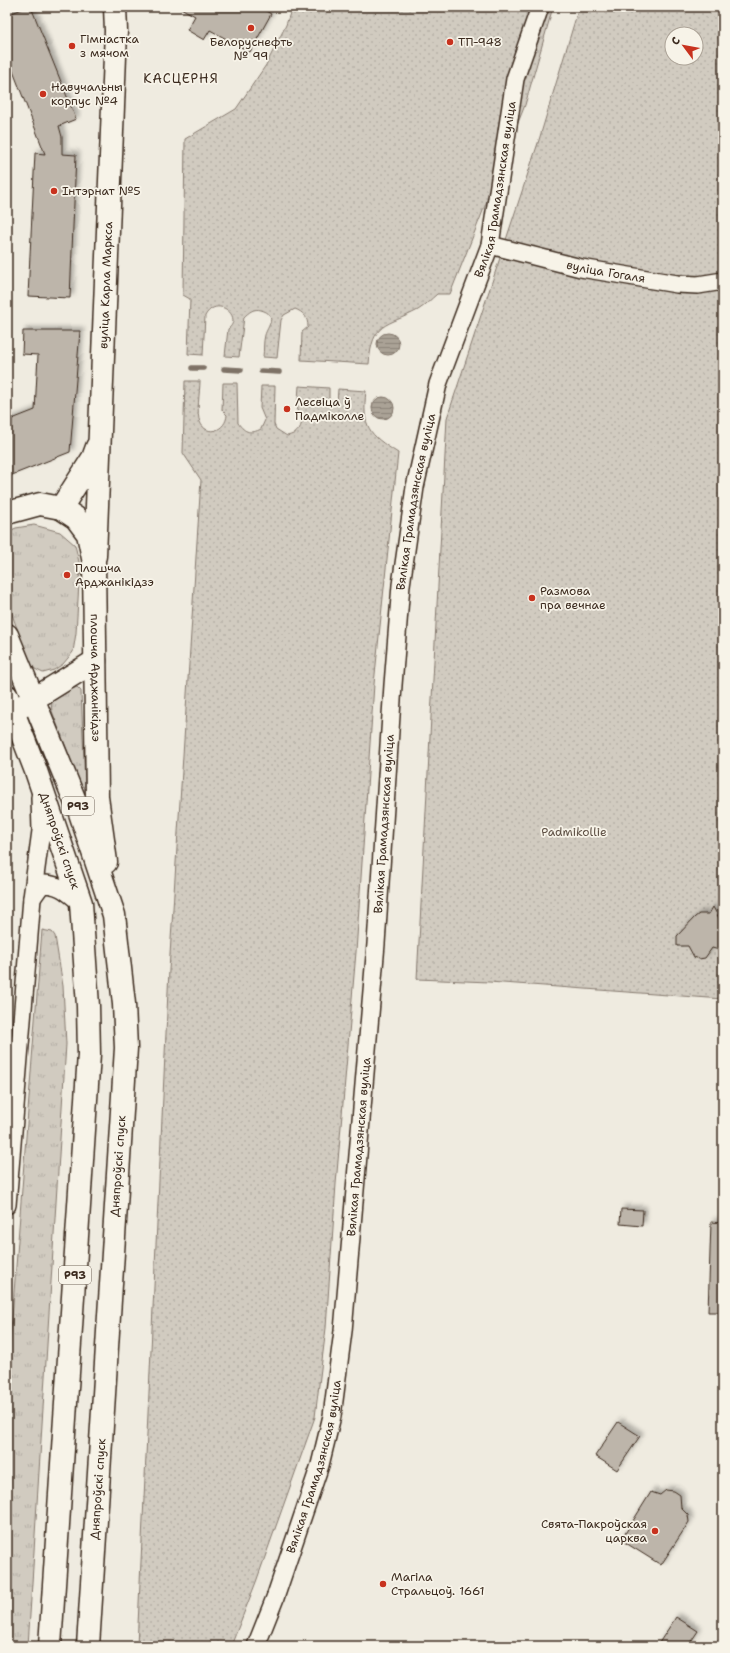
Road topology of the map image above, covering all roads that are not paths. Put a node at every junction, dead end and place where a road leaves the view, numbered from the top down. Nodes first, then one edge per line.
1 (115, 7) edge
2 (540, 7) edge
3 (490, 245) junction
4 (723, 280) edge
5 (100, 436) junction
6 (61, 508) junction
7 (7, 513) edge
8 (94, 563) junction
9 (7, 635) edge
10 (95, 661) junction
11 (33, 700) junction
12 (9, 707) edge
13 (40, 783) junction
14 (32, 898) junction
15 (81, 903) junction
16 (114, 915) junction
17 (7, 1205) edge
18 (50, 1646) edge
19 (88, 1646) edge
20 (256, 1646) edge

1 - 5 main road, вуліца Карла Маркса
2 - 3 street, Вялікая Грамадзянская вуліца
3 - 4 street, вуліца Гогаля
3 - 20 street, Вялікая Грамадзянская вуліца
5 - 6 main road
5 - 8 main road, вуліца Карла Маркса
6 - 7 main road, плошча Арджанікідзэ
6 - 8 main road, плошча Арджанікідзэ
8 - 10 main road, плошча Арджанікідзэ
9 - 11 main road, Р93
10 - 11 main road
10 - 16 main road, плошча Арджанікідзэ
11 - 12 main road
11 - 16 main road, Дняпроўскі спуск / Р93
12 - 13 main road, Дняпроўскі спуск / Р93
13 - 14 street
13 - 15 main road, Дняпроўскі спуск / Р93
14 - 15 street
14 - 17 street
15 - 18 main road, Дняпроўскі спуск / Р93
16 - 19 main road, Дняпроўскі спуск / Р93

